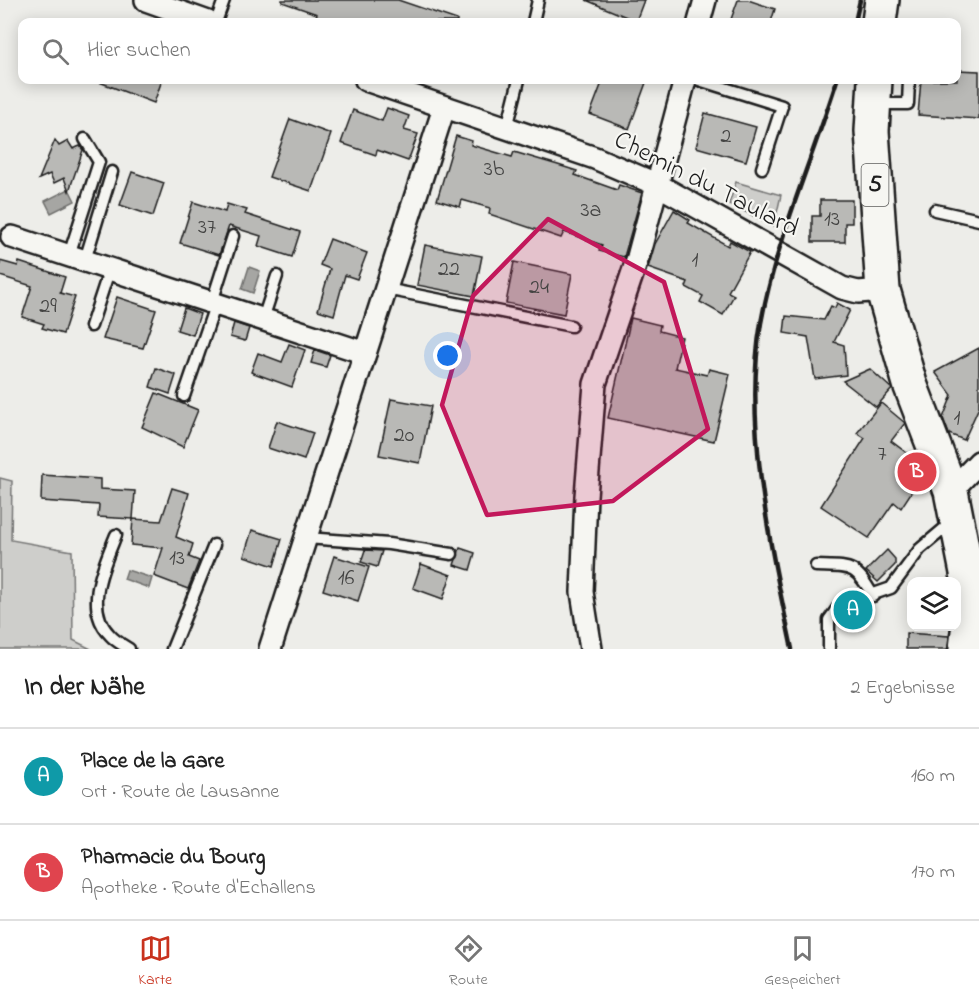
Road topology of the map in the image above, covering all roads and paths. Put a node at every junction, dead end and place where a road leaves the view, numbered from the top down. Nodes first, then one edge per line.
1 (146, 0) edge
2 (224, 0) edge
3 (538, 0) edge
4 (705, 0) edge
5 (197, 18) edge
6 (217, 18) edge
7 (534, 18) edge
8 (700, 18) edge
9 (377, 84) edge
10 (518, 84) edge
11 (683, 84) edge
12 (712, 84) edge
13 (909, 84) edge
14 (875, 92) edge
15 (444, 108) junction
16 (507, 128) junction
17 (85, 139) dead end
18 (762, 168) dead end
19 (112, 172) dead end
20 (658, 185) junction
21 (935, 210) dead end
22 (979, 220) edge
23 (233, 236) dead end
24 (12, 237) dead end
25 (77, 257) junction
26 (110, 268) junction
27 (277, 276) dead end
28 (386, 289) junction
29 (883, 290) junction
30 (214, 302) junction
31 (263, 318) junction
32 (92, 326) dead end
33 (571, 326) dead end
34 (364, 353) junction
35 (184, 396) dead end
36 (979, 462) edge
37 (954, 505) junction
38 (116, 535) dead end
39 (306, 538) junction
40 (214, 545) dead end
41 (452, 554) dead end
42 (816, 566) dead end
43 (873, 596) junction
44 (972, 623) edge
45 (129, 649) edge
46 (172, 649) edge
47 (270, 649) edge
48 (591, 649) edge
49 (829, 649) edge

1 - 5 street
2 - 6 lane
3 - 7 lane
4 - 8 street
9 - 15 street, Chemin du Taulard
10 - 16 lane
11 - 20 street
12 - 18 lane
13 - 14 lane
14 - 29 main road, 5
15 - 16 street, Chemin du Taulard
15 - 28 street
16 - 20 street, Chemin du Taulard
17 - 25 lane
19 - 25 lane
20 - 29 street, Chemin du Taulard
20 - 48 street
21 - 22 lane
23 - 30 lane
24 - 25 street
25 - 26 street
26 - 30 street
26 - 32 lane
27 - 31 lane
28 - 33 lane
28 - 34 street
29 - 37 main road, 5
30 - 31 street
30 - 35 lane
31 - 34 street
34 - 39 street
36 - 37 street
37 - 43 lane
37 - 44 main road, 5
38 - 45 lane
39 - 41 lane
39 - 47 street
40 - 46 lane
42 - 43 lane
43 - 49 lane

